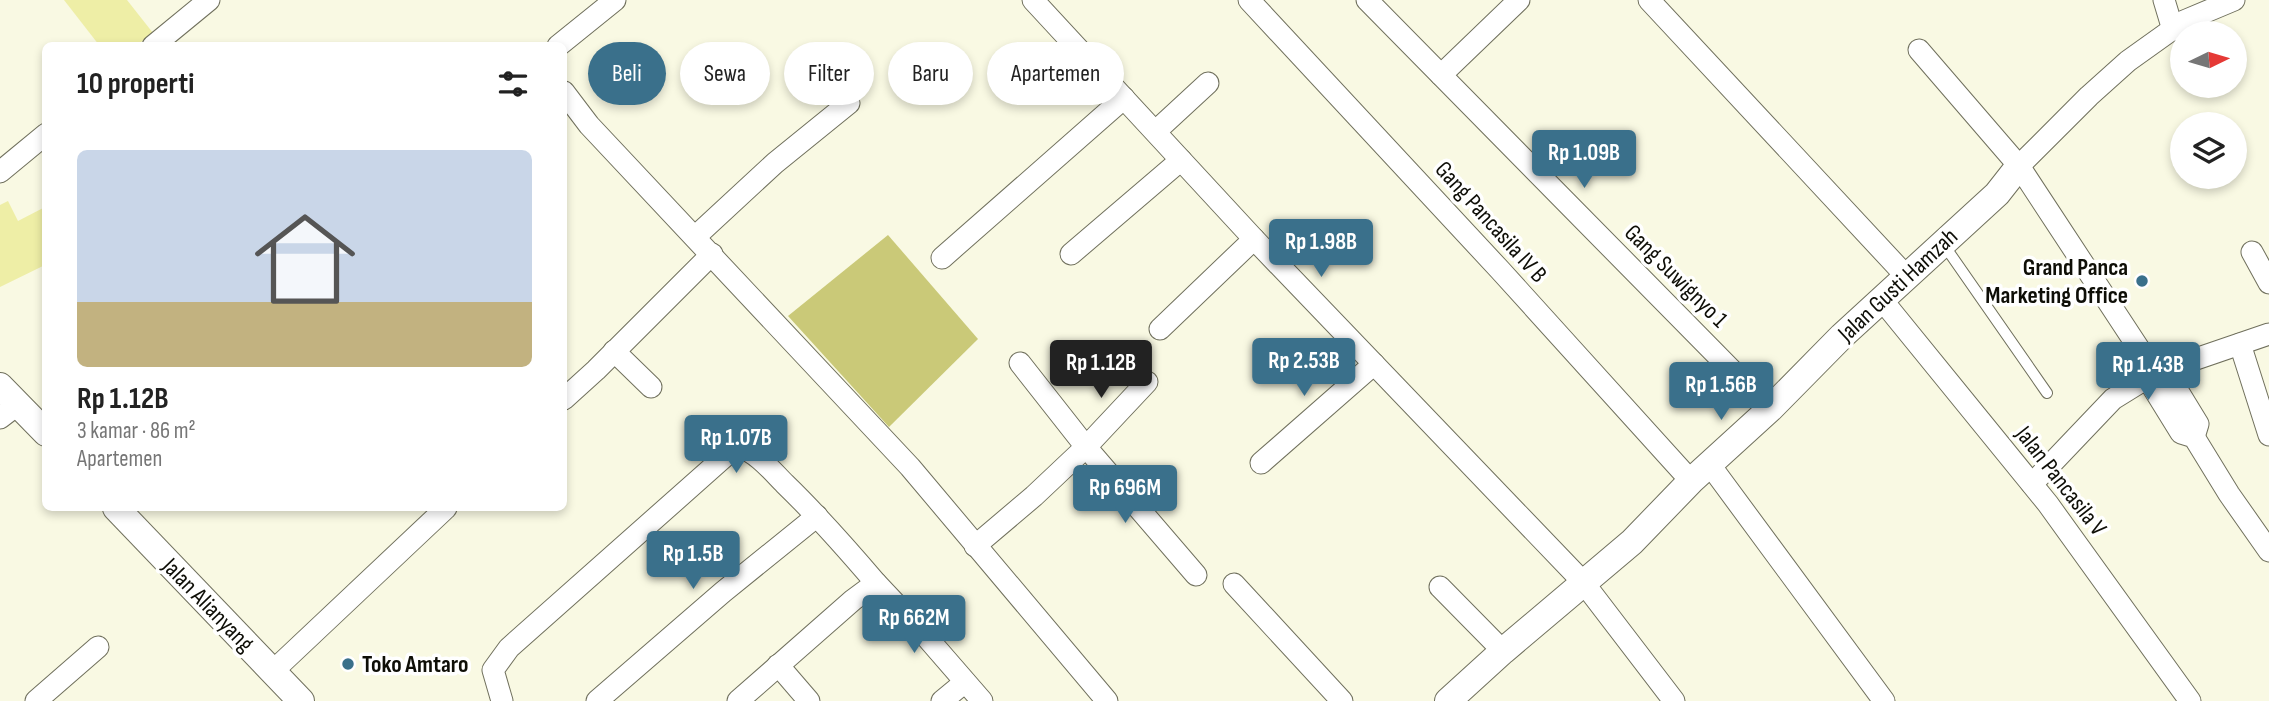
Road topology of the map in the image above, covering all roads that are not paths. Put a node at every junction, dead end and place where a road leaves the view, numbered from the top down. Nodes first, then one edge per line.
1 (209, 0) edge
2 (615, 0) edge
3 (1033, 0) edge
4 (1249, 0) edge
5 (1367, 0) edge
6 (1519, 0) edge
7 (1649, 0) edge
8 (2164, 0) edge
9 (2234, 0) edge
10 (2170, 21) edge
11 (2184, 21) edge
12 (2170, 32) edge
13 (158, 42) edge
14 (563, 42) edge
15 (1072, 42) edge
16 (1919, 50) dead end
17 (1441, 75) junction
18 (1208, 83) dead end
19 (567, 96) edge
20 (1124, 98) edge
21 (847, 105) edge
22 (1116, 105) edge
23 (1156, 131) junction
24 (42, 137) edge
25 (1181, 160) junction
26 (2019, 166) junction
27 (0, 172) edge
28 (695, 237) junction
29 (1254, 239) junction
30 (1942, 243) junction
31 (2252, 252) dead end
32 (712, 254) junction
33 (1071, 254) dead end
34 (942, 258) dead end
35 (1907, 277) junction
36 (2269, 283) edge
37 (1882, 300) junction
38 (1160, 329) dead end
39 (2269, 334) edge
40 (2240, 344) junction
41 (614, 351) junction
42 (1020, 363) dead end
43 (1374, 364) junction
44 (2155, 374) junction
45 (1147, 382) dead end
46 (651, 387) dead end
47 (2047, 393) dead end
48 (567, 395) edge
49 (6, 403) edge
50 (1770, 409) junction
51 (42, 430) edge
52 (2269, 435) edge
53 (1086, 447) junction
54 (1261, 463) dead end
55 (1701, 473) junction
56 (2032, 484) junction
57 (119, 511) edge
58 (443, 511) edge
59 (817, 516) junction
60 (975, 546) junction
61 (2269, 551) edge
62 (1196, 575) dead end
63 (1583, 582) junction
64 (876, 583) junction
65 (1234, 584) dead end
66 (1440, 587) dead end
67 (98, 647) dead end
68 (1503, 651) junction
69 (778, 665) junction
70 (272, 672) junction
71 (965, 682) junction
72 (1462, 696) edge
73 (36, 701) edge
74 (301, 701) edge
75 (502, 701) edge
76 (597, 701) edge
77 (738, 701) edge
78 (809, 701) edge
79 (942, 701) edge
80 (982, 701) edge
81 (1107, 701) edge
82 (1342, 701) edge
83 (1674, 701) edge
84 (1884, 701) edge
85 (2190, 701) edge

1 - 13 street
2 - 14 street
3 - 15 street
4 - 55 street, Gang Pancasila IV B
5 - 17 street, Gang Suwignyo 1
6 - 17 street
7 - 35 street
8 - 10 street
9 - 11 street, Jalan Gusti Hamzah
12 - 26 street, Jalan Gusti Hamzah
16 - 26 street
17 - 50 street, Gang Suwignyo 1
18 - 23 street
19 - 28 street
20 - 23 street
21 - 28 street
22 - 34 street
23 - 25 street
24 - 27 street
25 - 29 street
25 - 33 street
26 - 30 street, Jalan Gusti Hamzah
26 - 44 street
28 - 32 street
29 - 38 street
29 - 43 street
30 - 35 street, Jalan Gusti Hamzah
30 - 47 lane
31 - 36 street
32 - 41 street
32 - 60 street
35 - 37 street, Jalan Gusti Hamzah
37 - 50 street, Jalan Gusti Hamzah
37 - 56 street, Jalan Pancasila V
39 - 40 street
40 - 44 street
40 - 52 street
41 - 46 street
41 - 48 street
42 - 53 street
43 - 54 street
43 - 63 street
44 - 56 street
44 - 61 street
45 - 53 street
49 - 51 street
50 - 55 street, Jalan Gusti Hamzah
53 - 60 street
53 - 62 street
55 - 63 street, Jalan Gusti Hamzah
55 - 84 street, Gang Pancasila IV B
56 - 85 street, Jalan Pancasila V
57 - 70 street, Jalan Alianyang
58 - 70 street
59 - 64 street
59 - 75 street
59 - 76 street
60 - 81 street
63 - 68 street, Jalan Gusti Hamzah
63 - 83 street
64 - 69 street
64 - 71 street
65 - 82 street
66 - 68 street
67 - 73 street
68 - 72 street, Jalan Gusti Hamzah
69 - 77 street
69 - 78 street
70 - 74 street, Jalan Alianyang
71 - 79 street
71 - 80 street

